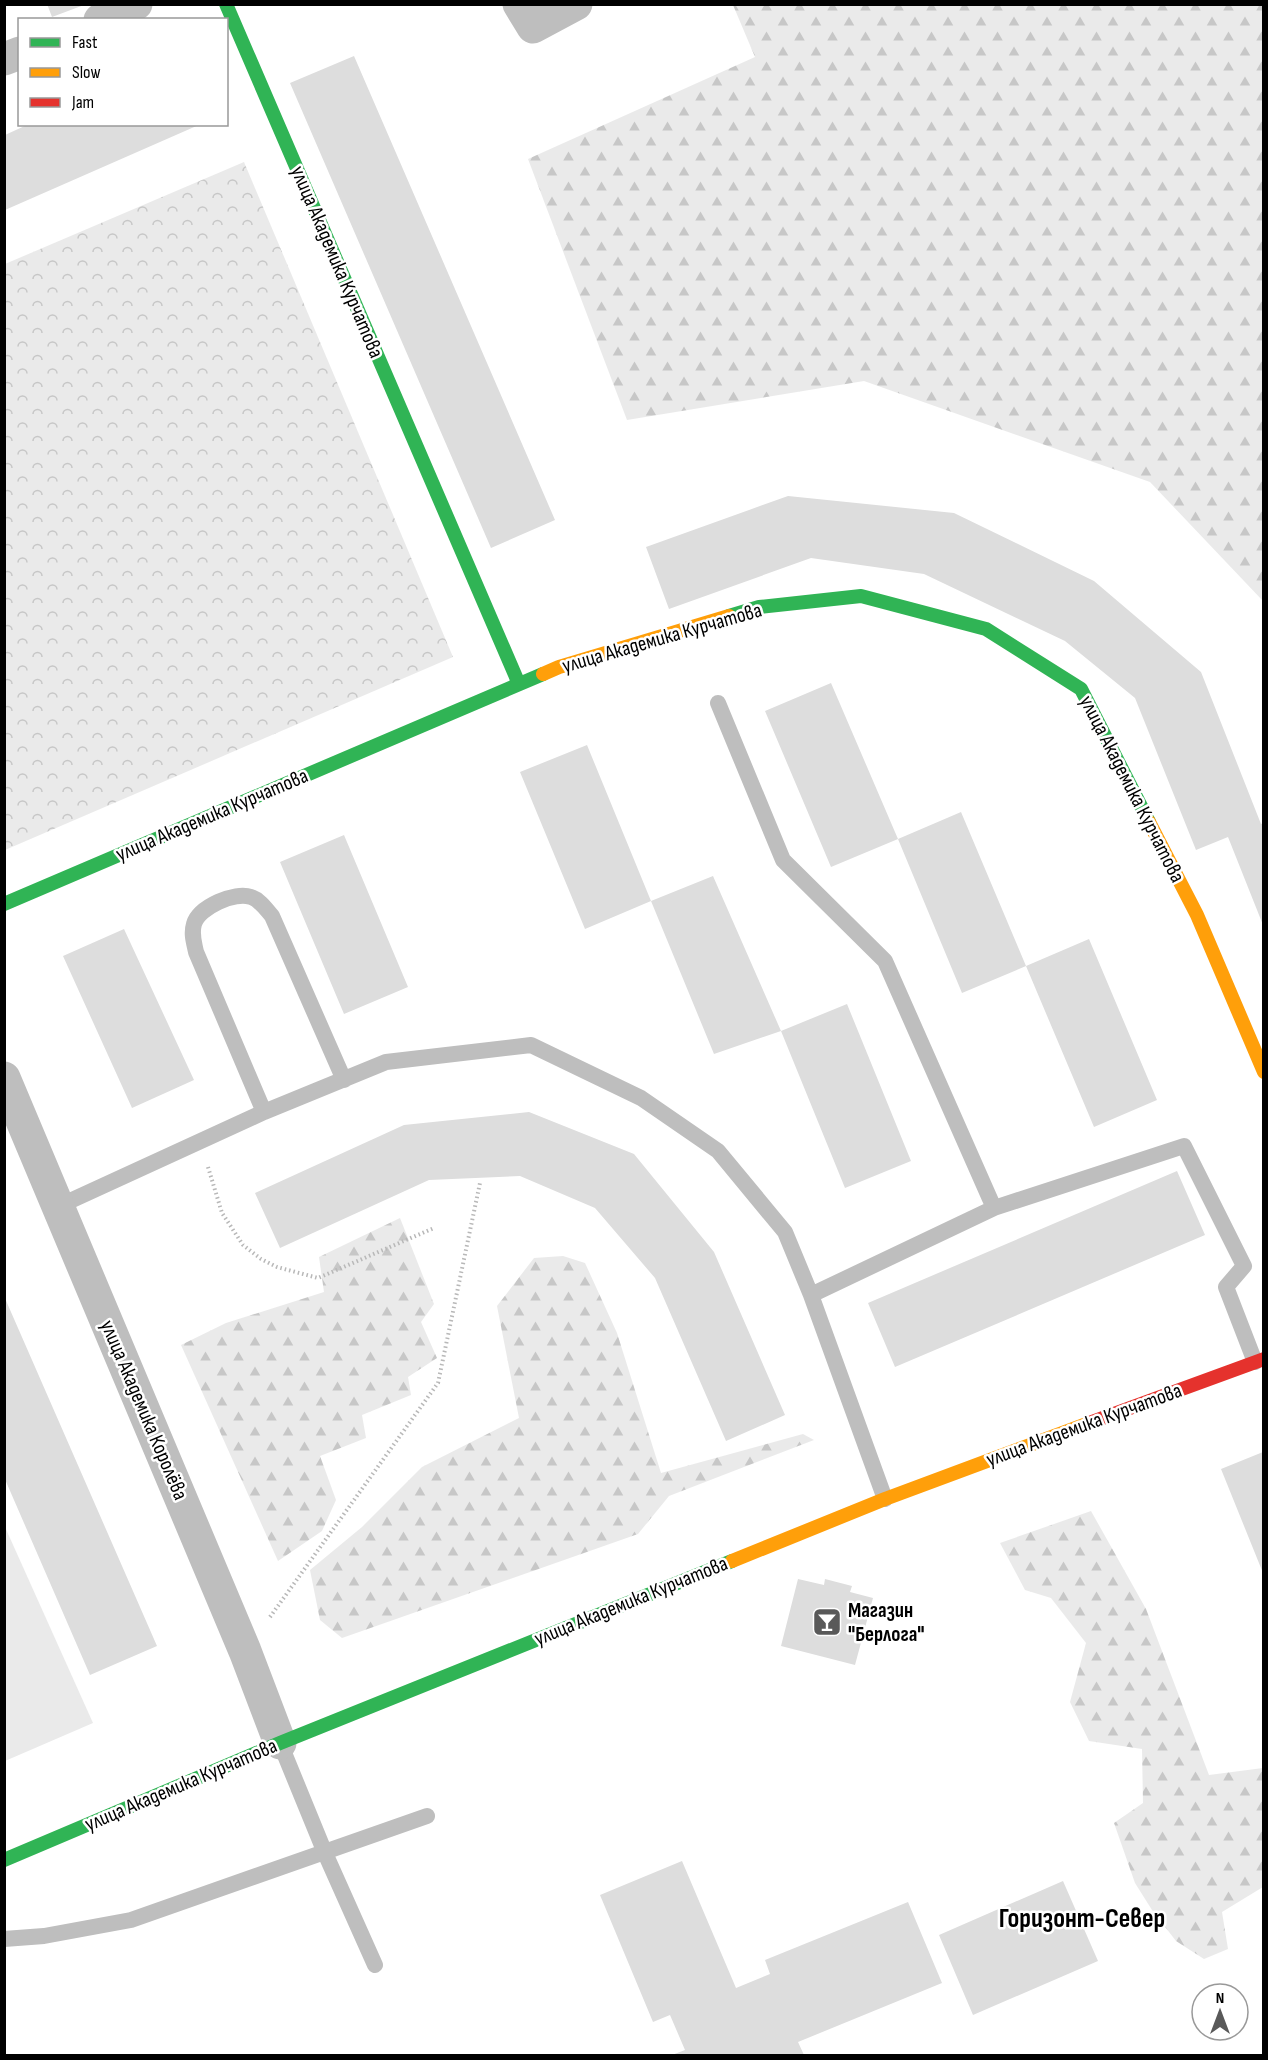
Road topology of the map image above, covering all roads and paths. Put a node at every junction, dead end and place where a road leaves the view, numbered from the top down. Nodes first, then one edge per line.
1 (136, 4) edge
2 (226, 4) edge
3 (519, 4) edge
4 (576, 4) edge
5 (104, 18) edge
6 (519, 684) junction
7 (718, 703) dead end
8 (4, 904) edge
9 (1263, 1072) edge
10 (4, 1078) edge
11 (344, 1080) junction
12 (264, 1112) junction
13 (205, 1158) dead end
14 (480, 1183) dead end
15 (59, 1206) junction
16 (994, 1208) junction
17 (434, 1228) dead end
18 (811, 1295) junction
19 (1259, 1360) edge
20 (885, 1499) junction
21 (245, 1652) junction
22 (280, 1743) junction
23 (427, 1816) dead end
24 (325, 1853) junction
25 (4, 1860) edge
26 (4, 1939) edge
27 (375, 1965) dead end

1 - 5 street
2 - 6 street, улица Академика Курчатова
3 - 4 street
6 - 8 street, улица Академика Курчатова
6 - 9 street, улица Академика Курчатова
7 - 16 lane
10 - 15 street, улица Академика Королёва
11 - 12 lane
11 - 12 lane
11 - 18 lane
12 - 15 lane
13 - 17 path
14 - 21 path
15 - 21 street, улица Академика Королёва
16 - 18 lane
16 - 19 lane
18 - 20 lane
19 - 20 street, улица Академика Курчатова
20 - 22 street, улица Академика Курчатова
21 - 22 street, улица Академика Королёва
22 - 24 lane
22 - 25 street, улица Академика Курчатова
23 - 24 lane
24 - 26 lane
24 - 27 lane

